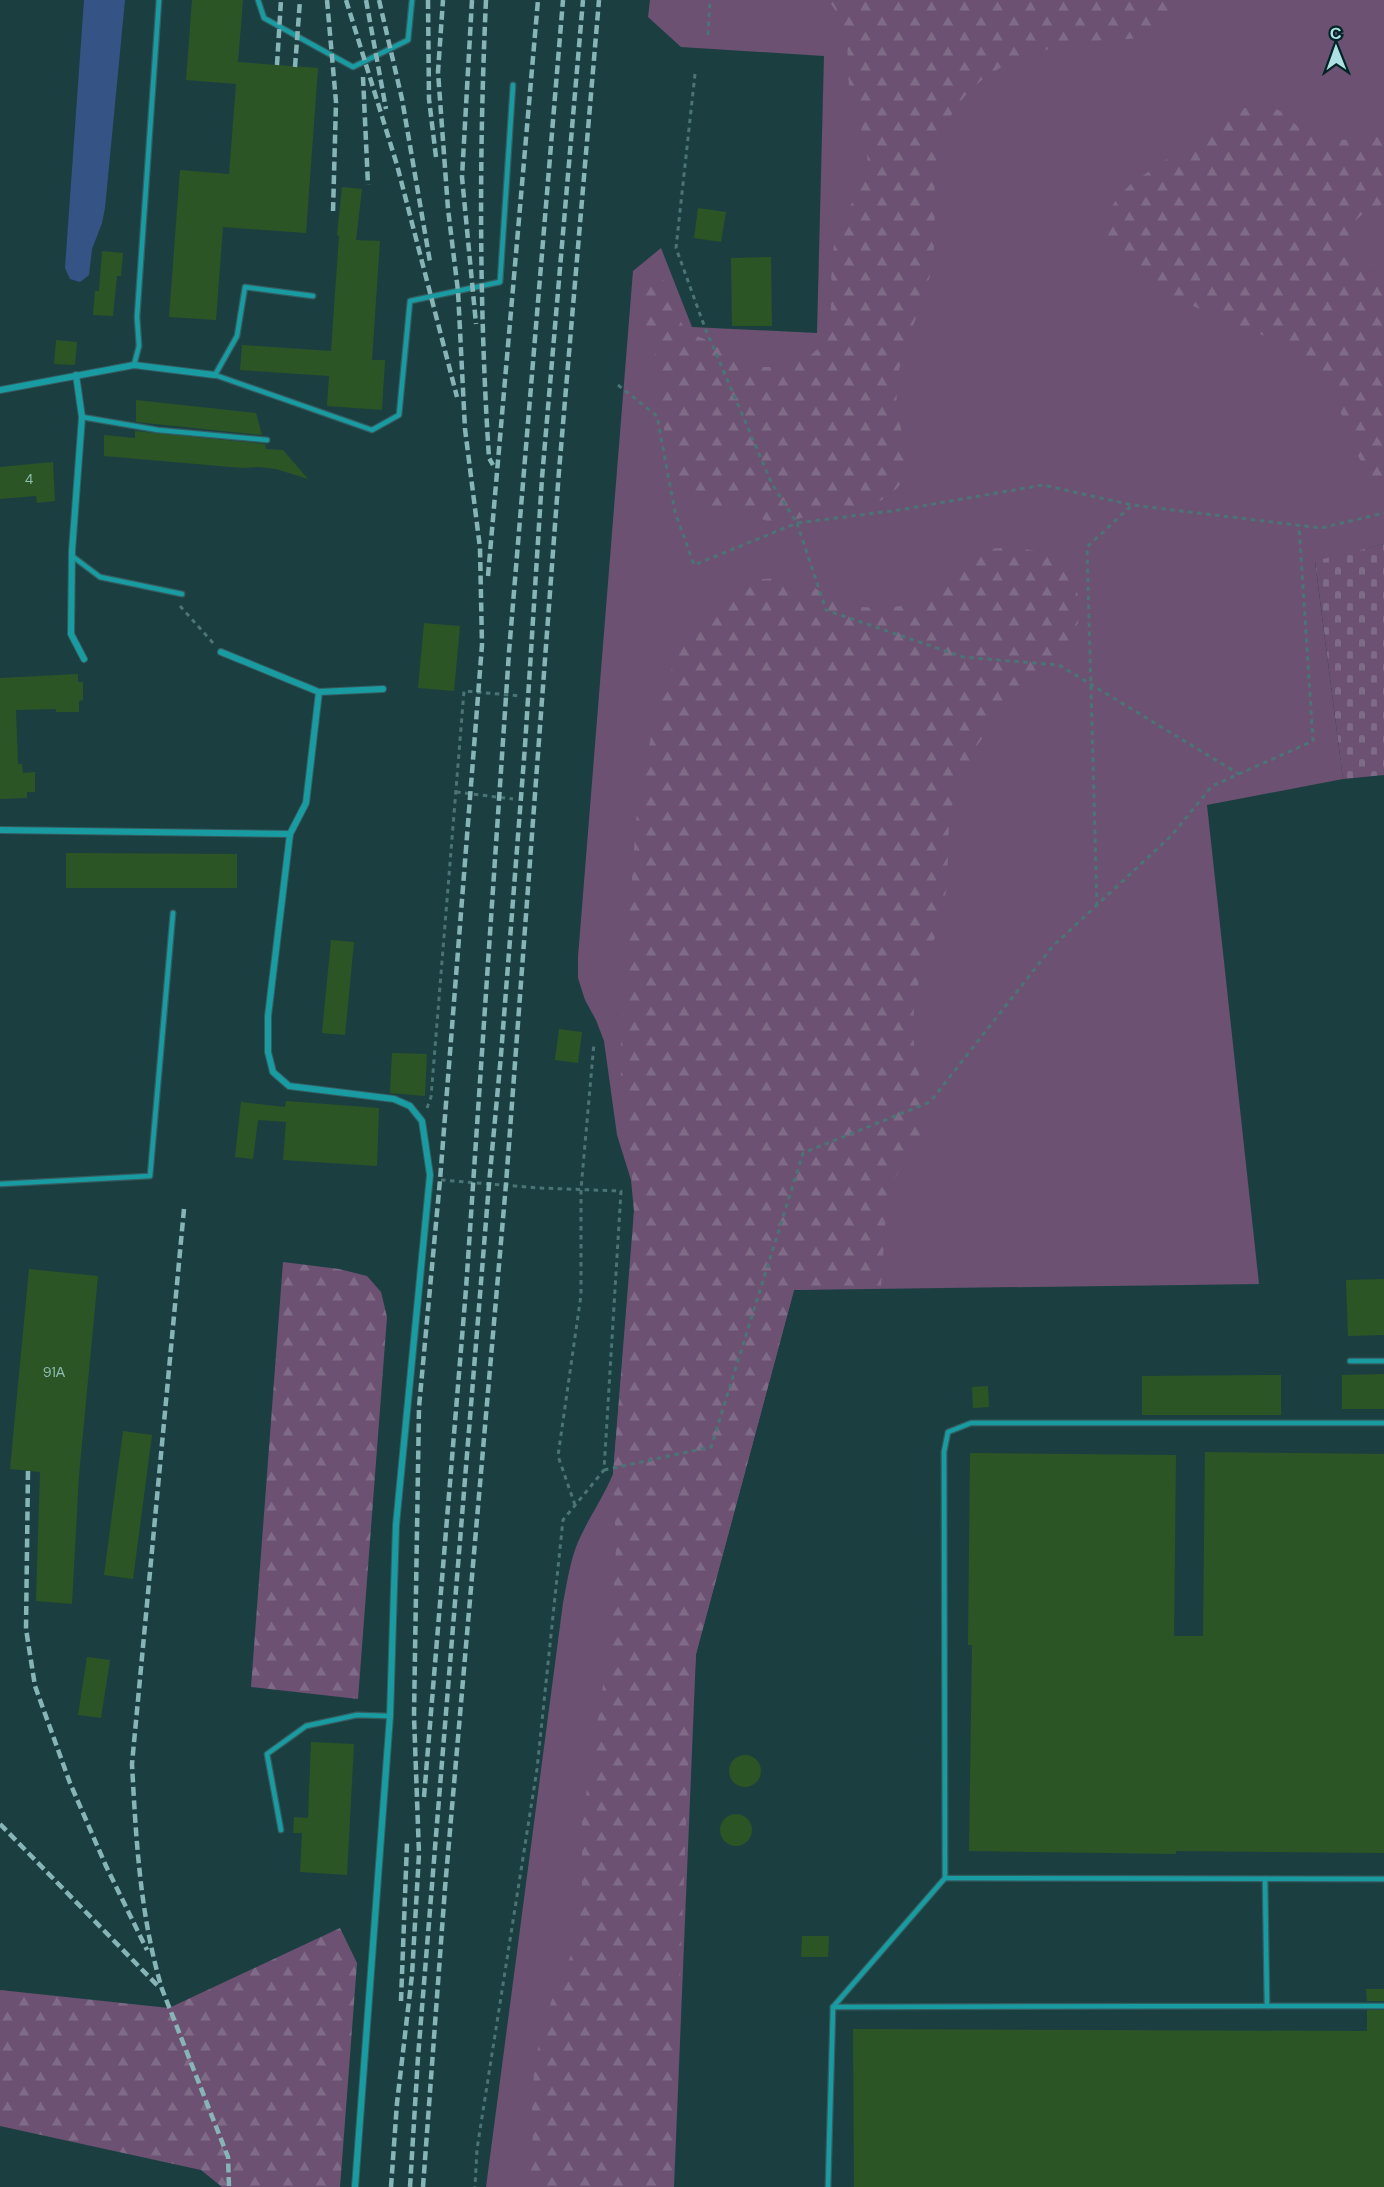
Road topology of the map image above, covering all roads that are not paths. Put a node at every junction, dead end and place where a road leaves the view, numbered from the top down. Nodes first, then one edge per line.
1 (159, 0) edge
2 (258, 0) edge
3 (412, 0) edge
4 (513, 85) dead end
5 (313, 296) dead end
6 (134, 365) junction
7 (76, 375) junction
8 (215, 375) junction
9 (0, 390) edge
10 (82, 417) junction
11 (267, 440) dead end
12 (72, 556) junction
13 (182, 594) dead end
14 (221, 652) road end
15 (84, 659) dead end
16 (382, 689) dead end
17 (318, 692) junction
18 (0, 830) edge
19 (290, 834) junction
20 (173, 913) dead end
21 (0, 1184) edge
22 (1350, 1361) dead end
23 (1384, 1361) edge
24 (1384, 1423) edge
25 (390, 1716) junction
26 (281, 1830) dead end
27 (945, 1878) junction
28 (1265, 1879) junction
29 (1384, 1879) edge
30 (1267, 2006) junction
31 (1384, 2006) edge
32 (833, 2007) junction
33 (355, 2187) edge
34 (828, 2187) edge

1 - 6 lane
2 - 3 lane
4 - 8 lane
5 - 8 lane
6 - 7 street
6 - 8 street
7 - 9 street
7 - 10 street
10 - 11 lane
10 - 12 street
12 - 13 lane
12 - 15 street
14 - 17 street
16 - 17 street
17 - 19 street
18 - 19 street
19 - 25 street
20 - 21 lane
22 - 23 lane
24 - 27 lane
25 - 26 lane
25 - 33 street
27 - 28 lane
27 - 32 lane
28 - 29 lane
28 - 30 lane
30 - 31 lane
30 - 32 lane
32 - 34 lane

